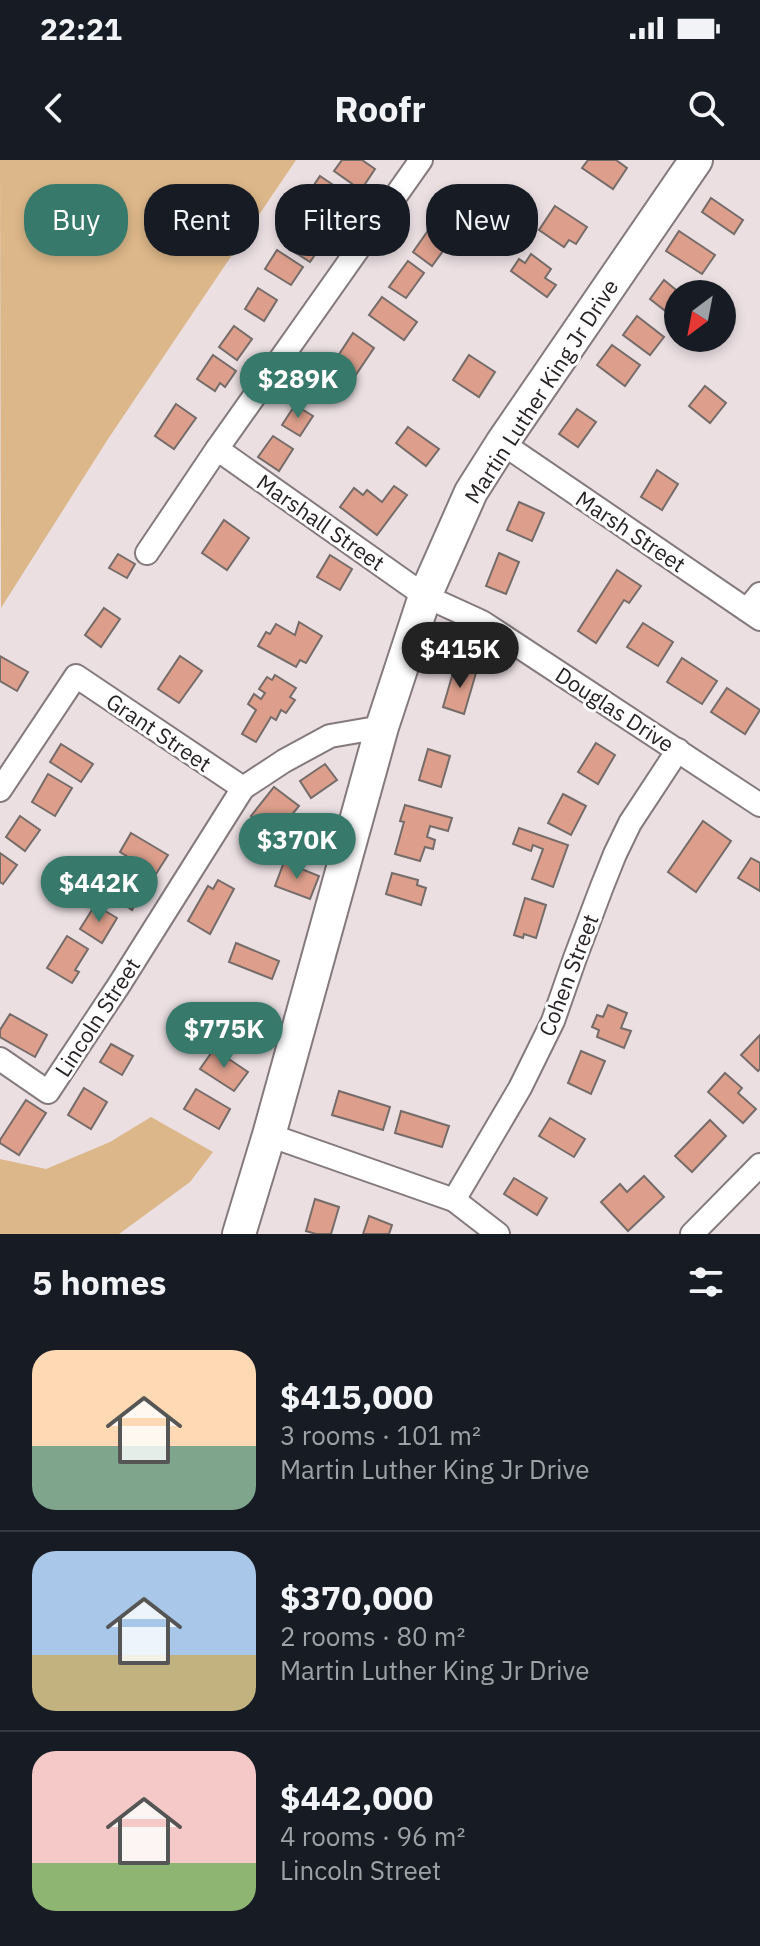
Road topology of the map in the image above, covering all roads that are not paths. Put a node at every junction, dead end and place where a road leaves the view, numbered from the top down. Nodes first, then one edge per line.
1 (421, 160) edge
2 (696, 160) edge
3 (502, 443) junction
4 (217, 449) junction
5 (147, 553) dead end
6 (425, 596) junction
7 (756, 608) edge
8 (382, 727) junction
9 (678, 750) junction
10 (243, 788) junction
11 (0, 790) edge
12 (760, 805) edge
13 (0, 1059) edge
14 (269, 1135) junction
15 (760, 1165) edge
16 (454, 1200) junction
17 (239, 1234) edge
18 (498, 1234) edge
19 (692, 1234) edge

1 - 4 street
2 - 3 street, Martin Luther King Jr Drive
3 - 6 street, Martin Luther King Jr Drive
3 - 7 street, Marsh Street
4 - 5 street
4 - 6 street, Marshall Street
6 - 8 street, Martin Luther King Jr Drive
6 - 9 street, Douglas Drive
8 - 10 street, Lincoln Street
8 - 14 street, Martin Luther King Jr Drive
9 - 12 street, Douglas Drive
9 - 16 street, Cohen Street
10 - 11 street, Grant Street
10 - 13 street, Lincoln Street
14 - 16 street
14 - 17 street, Martin Luther King Jr Drive
15 - 19 street
16 - 18 street

